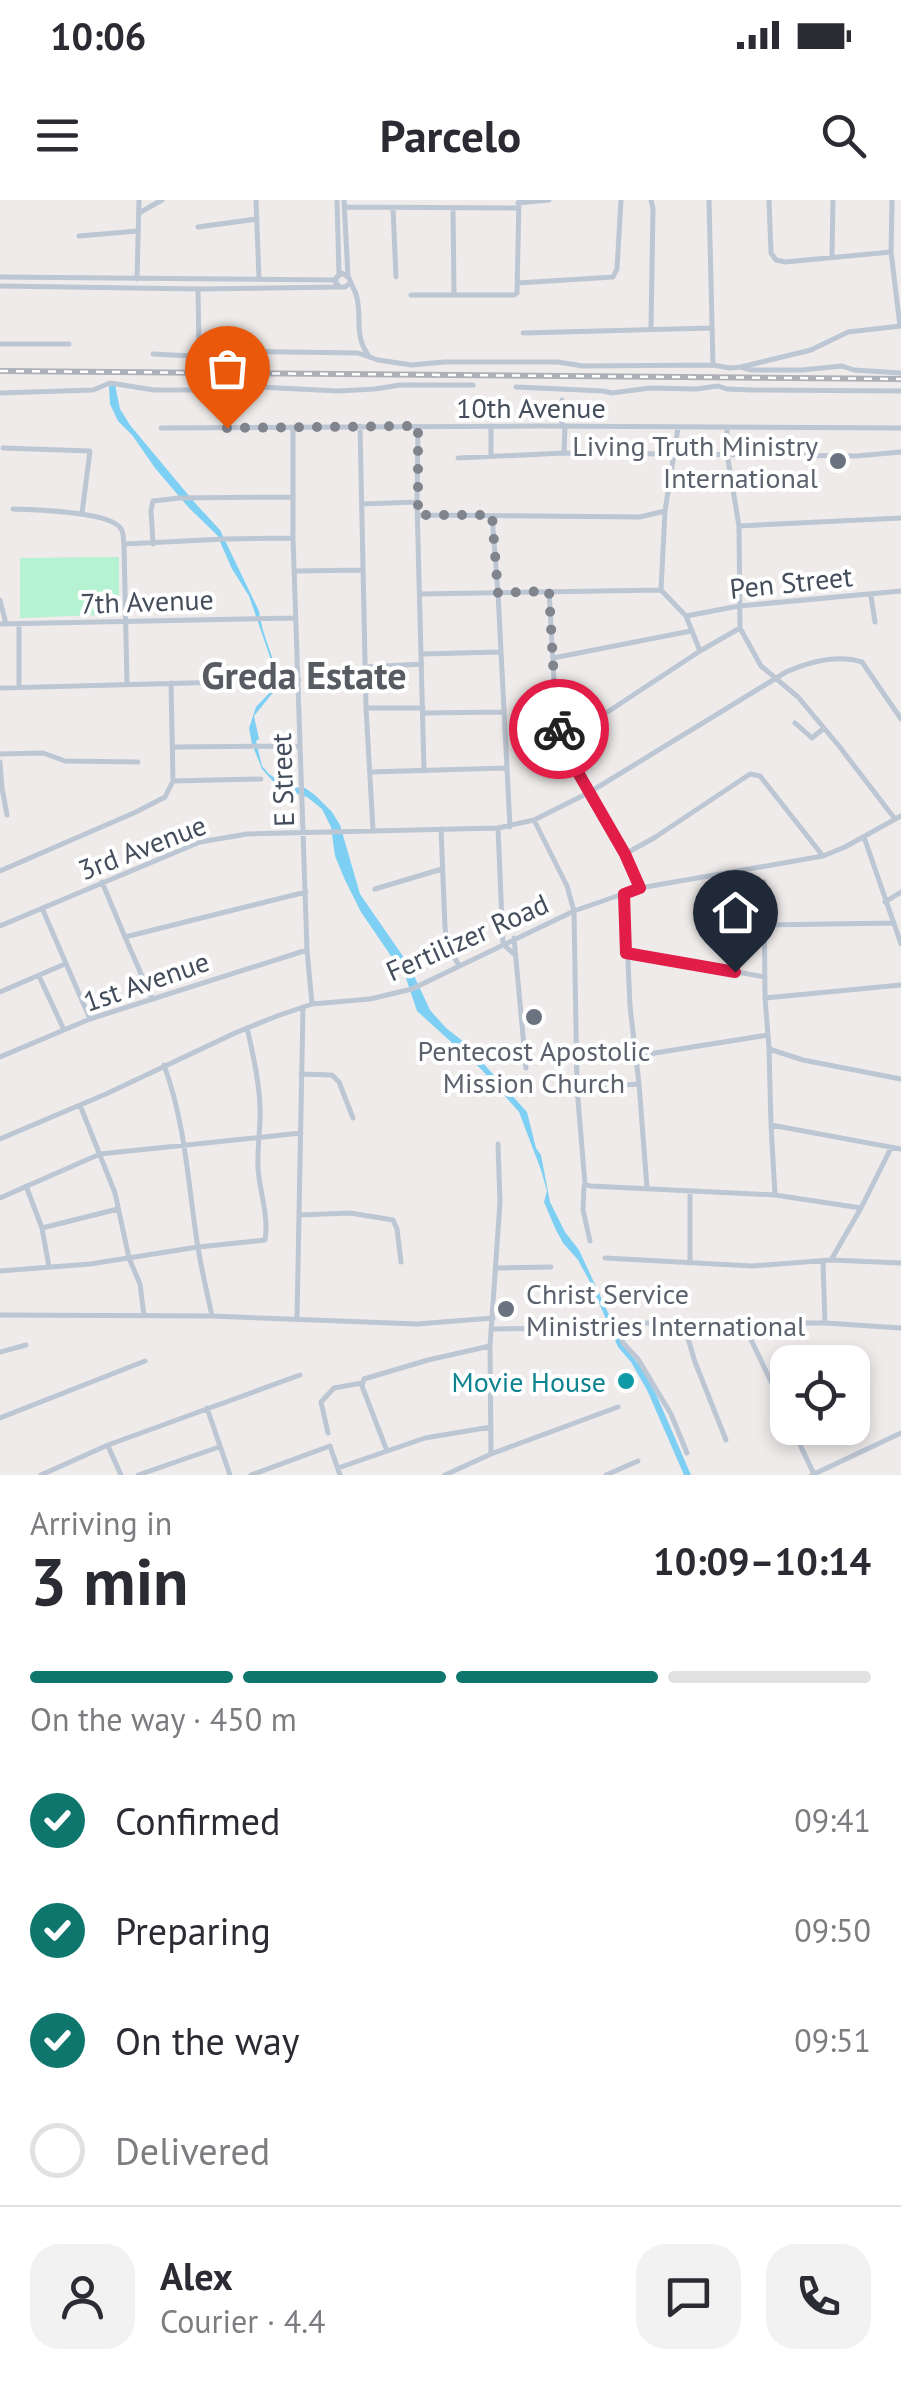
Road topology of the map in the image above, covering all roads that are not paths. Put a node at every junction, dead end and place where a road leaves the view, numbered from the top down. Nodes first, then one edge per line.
1 (138, 200) edge
2 (162, 200) edge
3 (256, 200) edge
4 (549, 200) edge
5 (621, 200) edge
6 (651, 200) edge
7 (709, 200) edge
8 (769, 200) edge
9 (832, 200) edge
10 (892, 200) edge
11 (342, 202) edge
12 (518, 204) edge
13 (392, 208) junction
14 (453, 208) junction
15 (138, 214) junction
16 (257, 219) junction
17 (198, 227) dead end
18 (138, 231) junction
19 (78, 236) dead end
20 (891, 252) junction
21 (832, 256) junction
22 (0, 277) edge
23 (337, 277) junction
24 (396, 277) dead end
25 (137, 279) junction
26 (258, 279) junction
27 (348, 280) junction
28 (518, 283) junction
29 (0, 286) edge
30 (340, 287) junction
31 (198, 289) junction
32 (411, 295) dead end
33 (454, 295) junction
34 (900, 326) edge
35 (651, 328) junction
36 (712, 328) junction
37 (524, 333) dead end
38 (0, 344) edge
39 (69, 344) dead end
40 (229, 351) dead end
41 (153, 354) dead end
42 (371, 358) junction
43 (714, 366) junction
44 (741, 367) junction
45 (901, 373) edge
46 (472, 385) dead end
47 (516, 386) dead end
48 (901, 391) edge
49 (0, 393) edge
50 (562, 400) dead end
51 (360, 426) junction
52 (418, 426) junction
53 (490, 426) junction
54 (563, 426) junction
55 (726, 427) junction
56 (161, 428) dead end
57 (293, 428) junction
58 (678, 428) junction
59 (901, 428) edge
60 (4, 448) dead end
61 (901, 452) edge
62 (564, 453) junction
63 (675, 454) junction
64 (727, 454) junction
65 (490, 455) junction
66 (458, 458) dead end
67 (293, 497) junction
68 (417, 502) junction
69 (362, 504) junction
70 (13, 509) dead end
71 (665, 511) junction
72 (82, 513) junction
73 (418, 515) junction
74 (492, 515) junction
75 (901, 518) edge
76 (739, 526) junction
77 (293, 538) junction
78 (124, 544) junction
79 (153, 544) junction
80 (363, 570) junction
81 (296, 571) junction
82 (661, 590) junction
83 (549, 591) junction
84 (901, 591) edge
85 (498, 593) junction
86 (421, 594) junction
87 (871, 595) junction
88 (0, 600) edge
89 (739, 606) junction
90 (686, 616) junction
91 (296, 618) junction
92 (126, 621) junction
93 (875, 622) dead end
94 (3, 624) edge
95 (18, 624) junction
96 (740, 628) junction
97 (692, 631) junction
98 (700, 651) junction
99 (500, 652) junction
100 (422, 654) junction
101 (553, 658) junction
102 (422, 664) junction
103 (365, 667) junction
104 (776, 678) junction
105 (299, 680) junction
106 (171, 683) junction
107 (127, 684) junction
108 (19, 687) junction
109 (0, 688) edge
110 (366, 708) junction
111 (423, 710) junction
112 (504, 712) junction
113 (901, 719) edge
114 (796, 723) dead end
115 (824, 728) junction
116 (561, 743) junction
117 (301, 746) junction
118 (173, 747) junction
119 (0, 754) edge
120 (0, 762) edge
121 (138, 762) dead end
122 (506, 768) junction
123 (424, 771) junction
124 (370, 772) junction
125 (260, 779) dead end
126 (172, 781) junction
127 (590, 792) junction
128 (7, 815) dead end
129 (898, 817) edge
130 (534, 820) junction
131 (510, 827) junction
132 (498, 828) junction
133 (441, 829) junction
134 (372, 830) junction
135 (305, 832) junction
136 (864, 837) junction
137 (625, 854) junction
138 (823, 856) junction
139 (442, 870) junction
140 (0, 871) edge
141 (102, 882) junction
142 (764, 882) dead end
143 (640, 888) junction
144 (376, 889) dead end
145 (306, 892) junction
146 (901, 892) edge
147 (624, 894) junction
148 (885, 902) junction
149 (42, 908) junction
150 (574, 910) junction
151 (894, 923) junction
152 (764, 925) junction
153 (0, 926) edge
154 (126, 936) junction
155 (514, 938) junction
156 (503, 944) junction
157 (901, 944) edge
158 (307, 950) junction
159 (626, 953) junction
160 (516, 955) junction
161 (65, 964) junction
162 (459, 966) junction
163 (39, 976) junction
164 (764, 977) junction
165 (901, 985) edge
166 (0, 992) edge
167 (764, 998) junction
168 (152, 999) junction
169 (312, 1004) junction
170 (302, 1007) junction
171 (90, 1019) junction
172 (247, 1028) junction
173 (64, 1030) junction
174 (768, 1035) junction
175 (769, 1049) junction
176 (636, 1056) junction
177 (0, 1058) edge
178 (164, 1065) junction
179 (526, 1068) dead end
180 (301, 1074) junction
181 (901, 1079) edge
182 (639, 1084) junction
183 (577, 1088) junction
184 (80, 1105) junction
185 (353, 1118) dead end
186 (771, 1125) junction
187 (301, 1133) junction
188 (0, 1138) edge
189 (258, 1138) junction
190 (498, 1144) dead end
191 (186, 1147) junction
192 (891, 1148) junction
193 (901, 1150) edge
194 (100, 1154) junction
195 (584, 1184) junction
196 (26, 1186) junction
197 (647, 1188) junction
198 (690, 1190) junction
199 (775, 1195) junction
200 (0, 1198) edge
201 (118, 1208) junction
202 (861, 1208) junction
203 (299, 1215) junction
204 (42, 1228) junction
205 (590, 1242) dead end
206 (198, 1247) junction
207 (129, 1258) junction
208 (604, 1258) dead end
209 (831, 1260) junction
210 (401, 1262) dead end
211 (823, 1262) junction
212 (690, 1263) junction
213 (901, 1263) edge
214 (49, 1267) junction
215 (552, 1267) dead end
216 (496, 1268) junction
217 (0, 1271) edge
218 (0, 1314) edge
219 (144, 1316) junction
220 (212, 1316) junction
221 (297, 1318) junction
222 (493, 1318) junction
223 (691, 1323) junction
224 (743, 1323) junction
225 (825, 1323) junction
226 (586, 1328) dead end
227 (901, 1328) edge
228 (492, 1329) junction
229 (26, 1345) dead end
230 (490, 1346) junction
231 (0, 1352) edge
232 (145, 1362) dead end
233 (300, 1376) dead end
234 (770, 1379) edge
235 (362, 1383) junction
236 (618, 1406) dead end
237 (207, 1408) junction
238 (0, 1418) edge
239 (491, 1427) junction
240 (328, 1433) dead end
241 (901, 1433) edge
242 (726, 1440) dead end
243 (800, 1445) edge
244 (108, 1446) junction
245 (219, 1446) junction
246 (388, 1451) junction
247 (687, 1453) dead end
248 (491, 1454) junction
249 (638, 1461) dead end
250 (339, 1472) edge
251 (813, 1474) edge
252 (41, 1475) edge
253 (121, 1475) edge
254 (138, 1475) edge
255 (230, 1475) edge
256 (251, 1475) edge
257 (446, 1475) edge
258 (606, 1475) edge

1 - 15 street
2 - 15 street
3 - 16 street
4 - 12 street
5 - 28 street
6 - 35 street
7 - 36 street
8 - 21 street
9 - 21 street
10 - 20 street
11 - 13 street
11 - 23 street
11 - 27 street
12 - 14 street
12 - 28 street
13 - 14 street
13 - 24 street
14 - 33 street
15 - 18 street
16 - 17 street
16 - 26 street
18 - 19 street
18 - 25 street
20 - 21 street
20 - 34 street
22 - 25 street
23 - 26 street
23 - 27 street
23 - 30 street
25 - 26 street
27 - 30 street
27 - 42 street
28 - 33 street
29 - 31 street
30 - 31 street
31 - 41 street
32 - 33 street
34 - 44 street
35 - 36 street
35 - 37 street
36 - 43 street
38 - 39 street
40 - 42 street
42 - 43 street
43 - 44 street
44 - 45 street
46 - 49 street
47 - 48 street
50 - 54 street
51 - 52 street, 10th Avenue
51 - 57 street, 10th Avenue
51 - 69 street
52 - 53 street, 10th Avenue
52 - 68 street
53 - 54 street, 10th Avenue
53 - 65 street
54 - 58 street, 10th Avenue
54 - 62 street
55 - 58 street, 10th Avenue
55 - 59 street, 10th Avenue
55 - 64 street
56 - 57 street, 10th Avenue
57 - 67 street, E Street
58 - 63 street
60 - 72 street
61 - 64 street
62 - 63 street
62 - 65 street
63 - 64 street
63 - 71 street
64 - 76 street
65 - 66 street
67 - 77 street, E Street
67 - 79 street
68 - 69 street
68 - 73 street
69 - 80 street
70 - 72 street
71 - 74 street
71 - 82 street
72 - 78 street
73 - 74 street
73 - 86 street
74 - 85 street
75 - 76 street
76 - 89 street
77 - 79 street
77 - 81 street, E Street
78 - 79 street
78 - 92 street
80 - 81 street
80 - 103 street
81 - 91 street, E Street
82 - 83 street
82 - 90 street
83 - 85 street
83 - 101 street
84 - 87 street, Pen Street
85 - 86 street
85 - 99 street
86 - 100 street
87 - 89 street, Pen Street
87 - 93 street
88 - 94 street
89 - 90 street, Pen Street
89 - 96 street
90 - 97 street
91 - 92 street, 7th Avenue
91 - 105 street, E Street
92 - 95 street, 7th Avenue
92 - 107 street
94 - 95 street, 7th Avenue
95 - 108 street
96 - 98 street
96 - 104 street
97 - 98 street
97 - 101 street
98 - 116 street
99 - 100 street
99 - 112 street
100 - 102 street
101 - 116 street
102 - 103 street
102 - 111 street
103 - 110 street
104 - 113 street, 3rd Avenue
104 - 115 street
104 - 127 street, 3rd Avenue
105 - 106 street
105 - 117 street, E Street
106 - 107 street
106 - 118 street
107 - 108 street
108 - 109 street
110 - 111 street
110 - 124 street
111 - 112 street
111 - 123 street
112 - 122 street
114 - 115 street
115 - 129 street
116 - 127 street
117 - 118 street
117 - 135 street, E Street
118 - 126 street
119 - 121 street
120 - 128 street
122 - 123 street
122 - 131 street
123 - 124 street
124 - 134 street
125 - 126 street
126 - 140 street
127 - 130 street, 3rd Avenue
127 - 137 street
129 - 136 street, Fertilizer Road
130 - 131 street, 3rd Avenue
130 - 150 street
131 - 132 street, 3rd Avenue
132 - 133 street, 3rd Avenue
132 - 156 street
133 - 134 street, 3rd Avenue
133 - 139 street
134 - 135 street, 3rd Avenue
135 - 141 street, 3rd Avenue
135 - 145 street, E Street
136 - 138 street, Fertilizer Road
136 - 148 street
137 - 138 street
137 - 143 street
138 - 143 street, Fertilizer Road
139 - 144 street
139 - 162 street
141 - 149 street, 3rd Avenue
141 - 154 street
142 - 152 street
143 - 147 street, Fertilizer Road
145 - 154 street
145 - 158 street, E Street
146 - 148 street
147 - 150 street, Fertilizer Road
147 - 159 street
148 - 151 street
149 - 153 street, 3rd Avenue
149 - 161 street
150 - 155 street, Fertilizer Road
150 - 183 street
151 - 152 street
151 - 157 street
152 - 164 street
154 - 168 street
155 - 156 street, Fertilizer Road
155 - 160 street
156 - 160 street
156 - 162 street, Fertilizer Road
158 - 168 street, 1st Avenue
158 - 169 street, E Street
159 - 164 street
159 - 176 street
160 - 179 street
161 - 163 street
161 - 171 street
162 - 169 street, Fertilizer Road
163 - 166 street
163 - 173 street
164 - 167 street
165 - 167 street
167 - 174 street
168 - 171 street, 1st Avenue
169 - 170 street, Fertilizer Road
170 - 172 street, Fertilizer Road
170 - 180 street
171 - 173 street, 1st Avenue
172 - 178 street, Fertilizer Road
172 - 189 street
173 - 177 street, 1st Avenue
174 - 175 street
174 - 176 street
175 - 181 street
175 - 186 street
176 - 182 street
178 - 184 street, Fertilizer Road
178 - 191 street
180 - 185 street
180 - 187 street
182 - 183 street
182 - 197 street
183 - 195 street
184 - 188 street, Fertilizer Road
184 - 194 street
186 - 192 street
186 - 199 street
187 - 189 street
187 - 203 street
189 - 191 street
189 - 206 street
190 - 216 street
191 - 194 street
191 - 206 street
192 - 193 street
192 - 202 street
194 - 196 street
194 - 201 street
195 - 197 street
195 - 205 street
196 - 200 street
196 - 204 street
197 - 198 street
198 - 199 street
198 - 212 street
199 - 202 street
201 - 204 street
201 - 207 street
202 - 209 street
203 - 210 street
203 - 221 street
204 - 214 street
206 - 207 street
206 - 220 street
207 - 214 street
207 - 219 street
208 - 212 street
209 - 211 street
209 - 213 street
211 - 212 street
211 - 225 street
214 - 217 street
215 - 216 street
216 - 222 street
218 - 219 street
219 - 220 street
220 - 221 street
221 - 222 street
222 - 228 street
223 - 224 street
223 - 242 street
223 - 247 street
224 - 225 street
224 - 234 street
225 - 227 street
226 - 228 street
228 - 230 street
229 - 231 street
230 - 235 street
230 - 239 street
232 - 238 street
233 - 237 street
235 - 240 street
235 - 246 street
236 - 248 street
237 - 244 street
237 - 245 street
239 - 246 street
239 - 248 street
241 - 251 street
243 - 251 street
244 - 252 street
244 - 253 street
245 - 254 street
245 - 255 street
246 - 250 street
248 - 257 street
249 - 258 street
250 - 256 street

